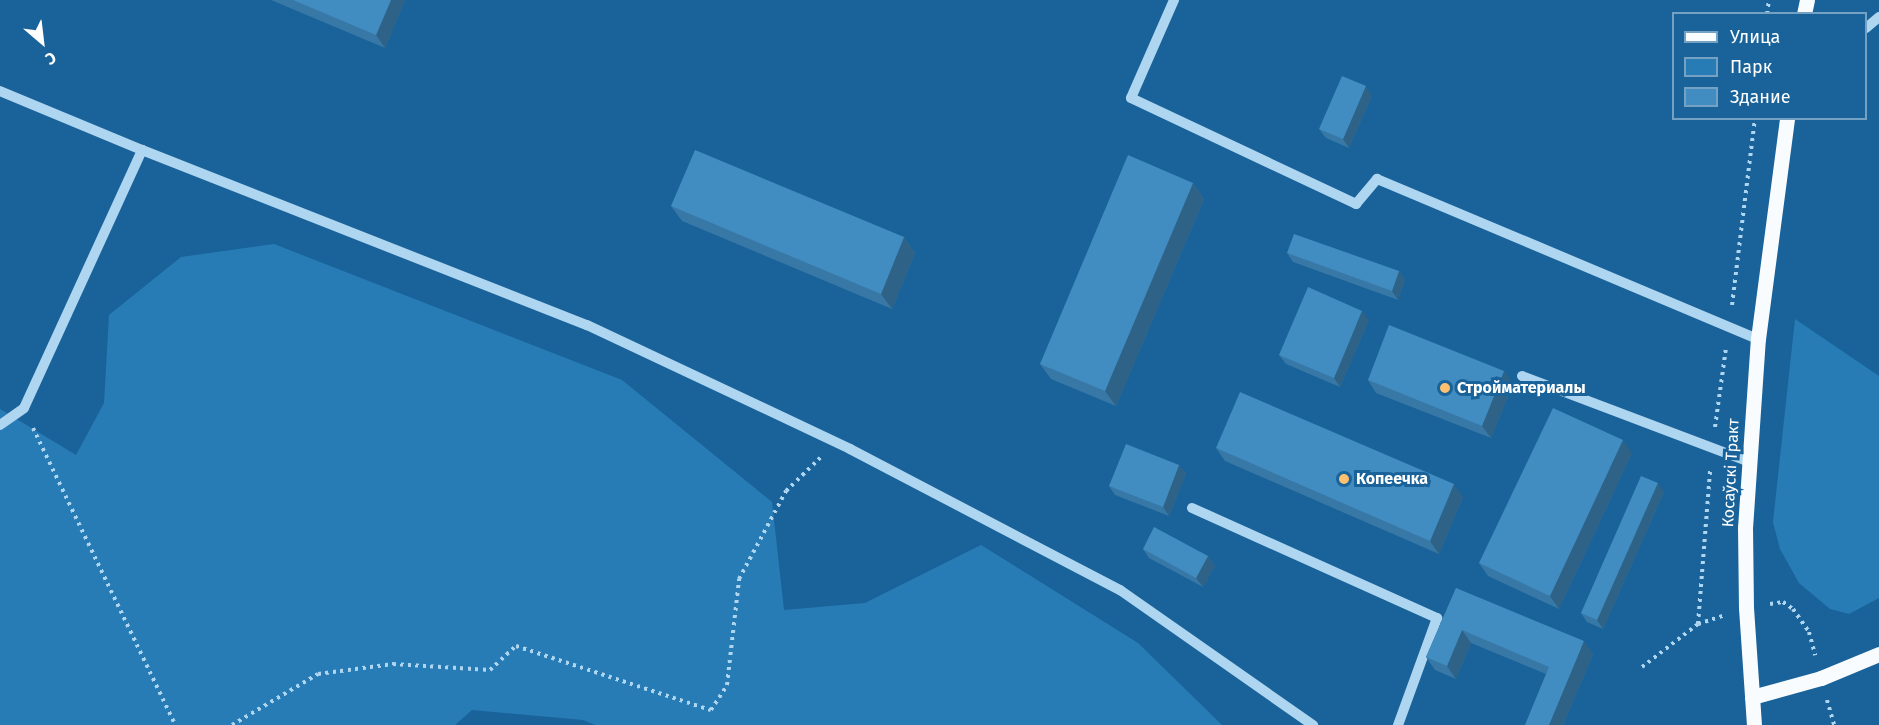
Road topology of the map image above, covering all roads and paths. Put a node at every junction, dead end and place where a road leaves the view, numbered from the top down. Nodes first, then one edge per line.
1 (1174, 0) edge
2 (1879, 17) edge
3 (1867, 27) edge
4 (0, 91) edge
5 (1755, 120) edge
6 (1787, 120) edge
7 (142, 150) junction
8 (1729, 326) junction
9 (1758, 339) junction
10 (1522, 376) dead end
11 (24, 408) junction
12 (0, 425) edge
13 (837, 442) junction
14 (1712, 448) junction
15 (1749, 462) junction
16 (1192, 508) dead end
17 (1698, 624) dead end
18 (1879, 654) edge
19 (1752, 697) junction
20 (175, 725) edge
21 (231, 725) edge
22 (1313, 725) edge
23 (1398, 725) edge
24 (1754, 725) edge

1 - 8 lane
2 - 3 lane
4 - 7 lane
5 - 8 path
6 - 9 main road, Косаўскі Тракт
7 - 11 lane
7 - 13 lane
8 - 9 lane
8 - 14 path
9 - 15 main road, Косаўскі Тракт
10 - 14 lane
11 - 12 lane
11 - 20 path
13 - 21 path
13 - 22 lane
14 - 15 lane
14 - 17 path
15 - 19 main road, Косаўскі Тракт
16 - 23 lane
18 - 19 main road
19 - 24 main road, Косаўскі Тракт

